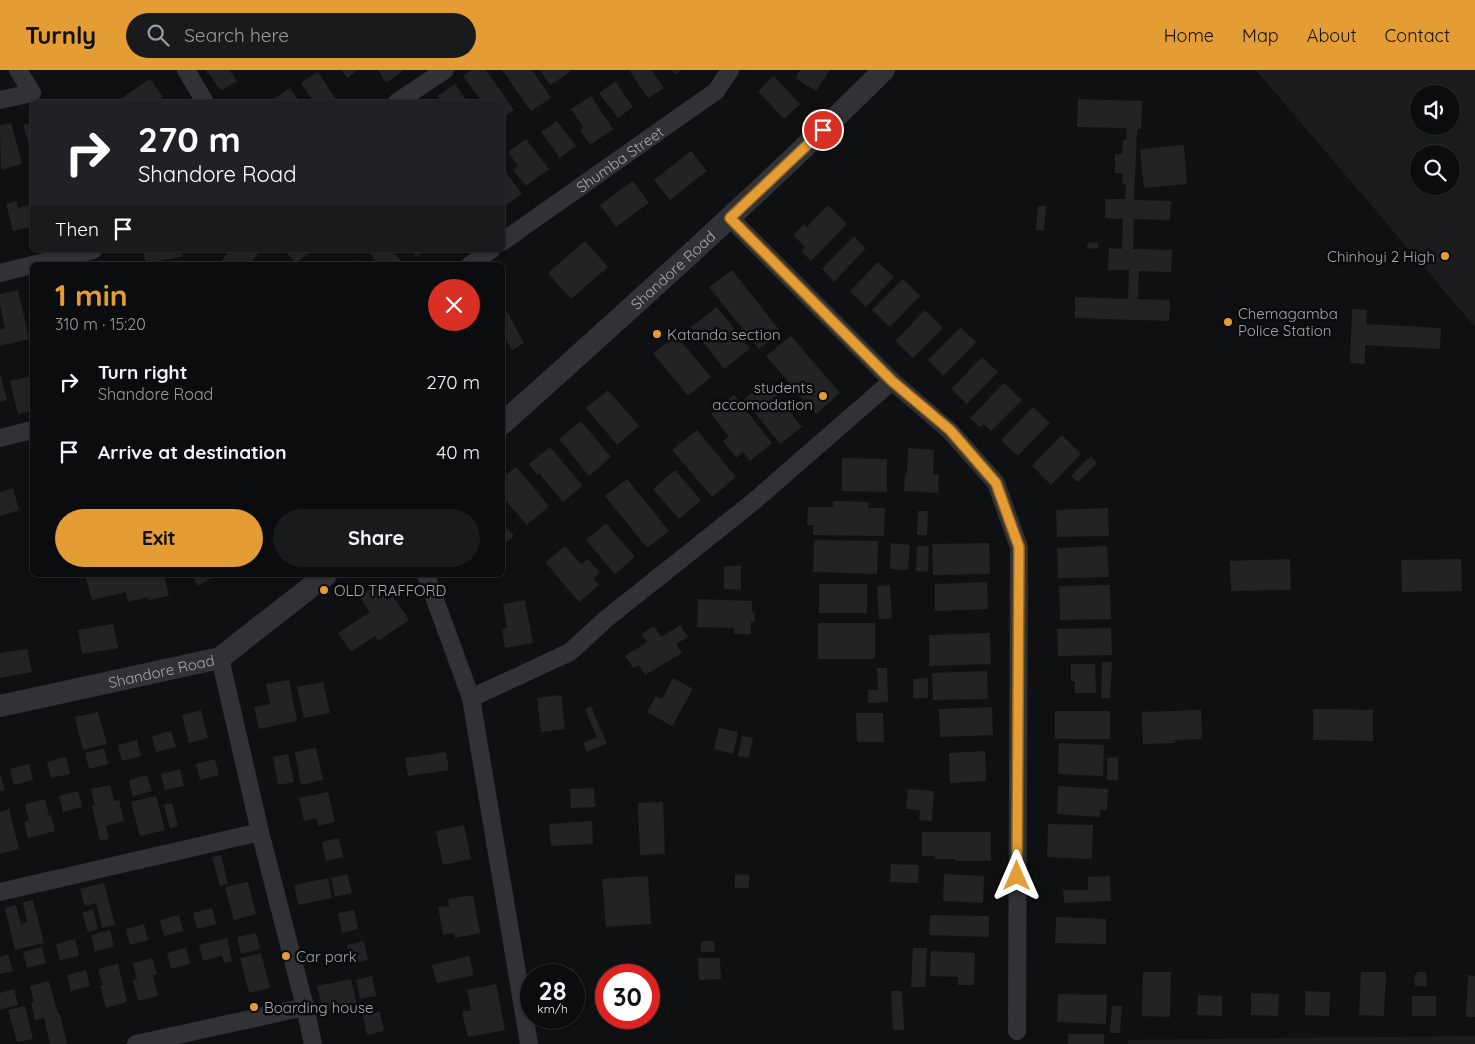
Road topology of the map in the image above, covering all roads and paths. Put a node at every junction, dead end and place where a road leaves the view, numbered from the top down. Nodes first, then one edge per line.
1 (18, 70) edge
2 (186, 70) edge
3 (445, 70) edge
4 (730, 70) edge
5 (884, 70) edge
6 (0, 100) edge
7 (204, 100) edge
8 (400, 100) edge
9 (730, 218) junction
10 (505, 240) edge
11 (85, 252) edge
12 (488, 252) edge
13 (44, 262) edge
14 (474, 262) edge
15 (30, 266) edge
16 (0, 273) edge
17 (892, 381) junction
18 (505, 421) edge
19 (30, 430) edge
20 (0, 438) edge
21 (323, 577) edge
22 (427, 577) edge
23 (220, 658) junction
24 (471, 698) junction
25 (0, 706) edge
26 (260, 832) junction
27 (0, 892) edge
28 (305, 1007) junction
29 (1017, 1031) dead end
30 (136, 1044) edge
31 (313, 1044) edge
32 (529, 1044) edge

1 - 6 street
2 - 7 street
3 - 8 street
4 - 10 street, Shumba Street
5 - 9 street, Shandore Road
9 - 17 street
9 - 18 street, Shandore Road
11 - 13 street
12 - 14 street
15 - 16 street
17 - 24 street
17 - 29 street
19 - 20 street
21 - 23 street, Shandore Road
22 - 24 street
23 - 25 street, Shandore Road
23 - 26 street
24 - 32 street
26 - 27 street
26 - 28 street
28 - 30 street
28 - 31 street

